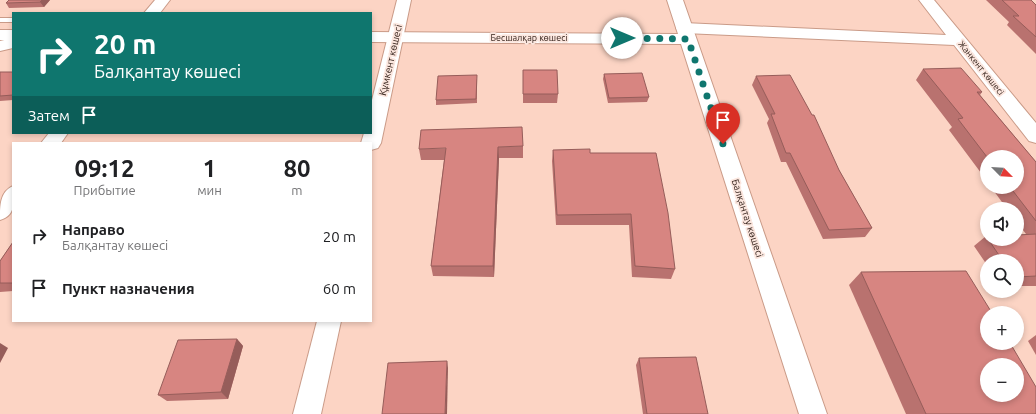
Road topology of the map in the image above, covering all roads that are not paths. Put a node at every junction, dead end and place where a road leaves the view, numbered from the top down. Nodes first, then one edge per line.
1 (163, 0) edge
2 (404, 0) edge
3 (675, 0) edge
4 (926, 0) edge
5 (153, 12) edge
6 (0, 20) edge
7 (12, 20) edge
8 (686, 33) junction
9 (0, 35) edge
10 (12, 35) edge
11 (372, 37) edge
12 (395, 37) junction
13 (958, 40) junction
14 (12, 43) edge
15 (0, 46) edge
16 (1036, 136) edge
17 (371, 142) edge
18 (12, 195) edge
19 (0, 212) edge
20 (329, 322) edge
21 (307, 414) edge
22 (813, 414) edge

1 - 5 street
2 - 12 street, Құмкент көшесі
3 - 8 street, Балқантау көшесі
4 - 13 street, Жанкент көшесі
6 - 7 lane
8 - 12 street, Бесшалқар көшесі
8 - 13 street
8 - 22 street, Балқантау көшесі
9 - 10 street
11 - 12 street, Бесшалқар көшесі
12 - 17 street, Құмкент көшесі
13 - 16 street, Жанкент көшесі
14 - 15 street
18 - 19 street
20 - 21 street

